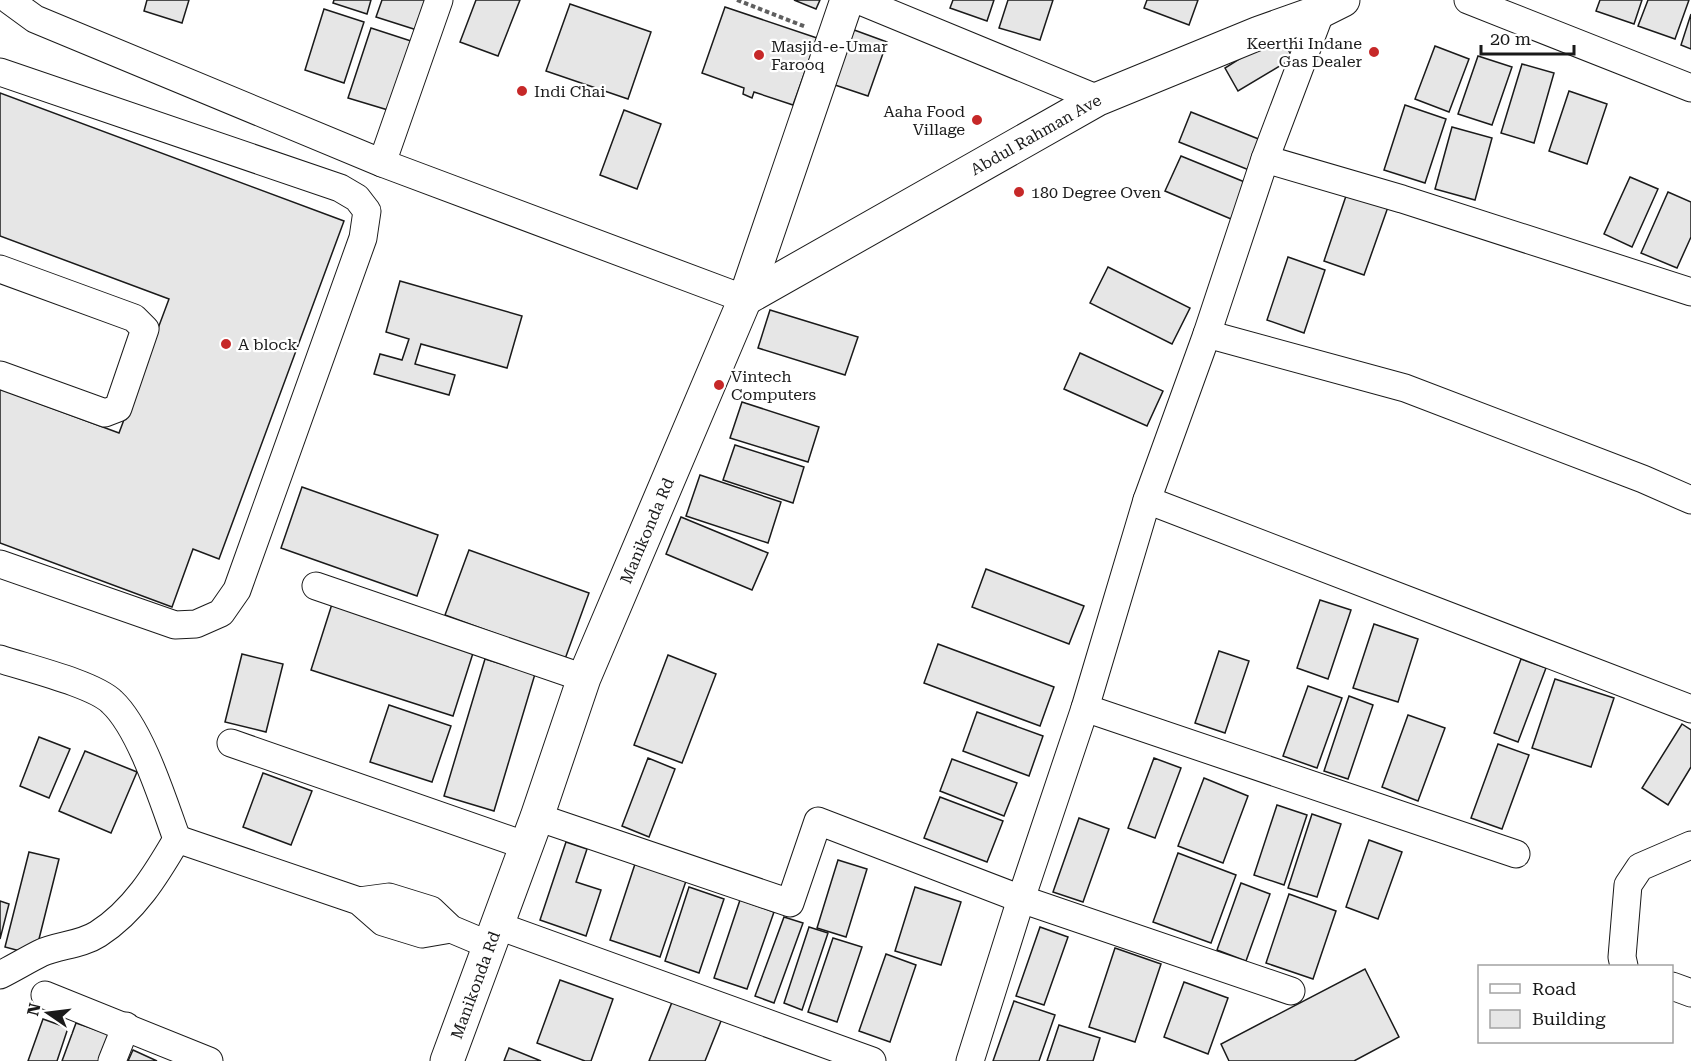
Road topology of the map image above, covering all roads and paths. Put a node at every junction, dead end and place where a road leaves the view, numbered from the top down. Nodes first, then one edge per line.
1 (9, 0) edge
2 (439, 0) edge
3 (736, 0) edge
4 (847, 0) edge
5 (858, 0) edge
6 (1468, 0) edge
7 (1332, 5) edge
8 (39, 10) edge
9 (834, 38) junction
10 (0, 72) edge
11 (1691, 88) edge
12 (1098, 99) junction
13 (1265, 159) junction
14 (382, 164) junction
15 (0, 269) edge
16 (1691, 292) edge
17 (745, 299) junction
18 (1207, 334) junction
19 (0, 375) edge
20 (1147, 500) junction
21 (1691, 500) edge
22 (0, 564) edge
23 (316, 586) dead end
24 (0, 659) edge
25 (584, 678) junction
26 (1085, 708) junction
27 (1691, 709) edge
28 (231, 744) dead end
29 (532, 831) junction
30 (177, 839) junction
31 (1691, 845) edge
32 (1516, 854) dead end
33 (1021, 899) junction
34 (493, 935) junction
35 (1624, 965) edge
36 (0, 975) edge
37 (1673, 987) edge
38 (1291, 992) dead end
39 (1691, 993) edge
40 (45, 995) dead end
41 (126, 1026) junction
42 (112, 1061) edge
43 (209, 1061) edge
44 (447, 1061) edge
45 (872, 1061) edge
46 (970, 1061) edge

1 - 8 street
2 - 14 street
3 - 9 path
4 - 9 street, Manikonda Rd
5 - 12 street
6 - 11 street
7 - 12 street, Abdul Rahman Ave
7 - 13 street
8 - 14 street
9 - 17 street, Manikonda Rd
10 - 22 street
12 - 17 street, Abdul Rahman Ave
13 - 16 street
13 - 18 street
14 - 17 street
15 - 19 street
17 - 25 street, Manikonda Rd
18 - 20 street
18 - 21 street
20 - 26 street
20 - 27 street
23 - 25 street
24 - 30 street
25 - 29 street, Manikonda Rd
26 - 32 street
26 - 33 street
28 - 29 street
29 - 33 street
29 - 34 street, Manikonda Rd
30 - 34 street
30 - 36 street
31 - 35 street
33 - 38 street
33 - 46 street
34 - 44 street, Manikonda Rd
34 - 45 street
37 - 39 street
40 - 41 street
41 - 42 street
41 - 43 street

